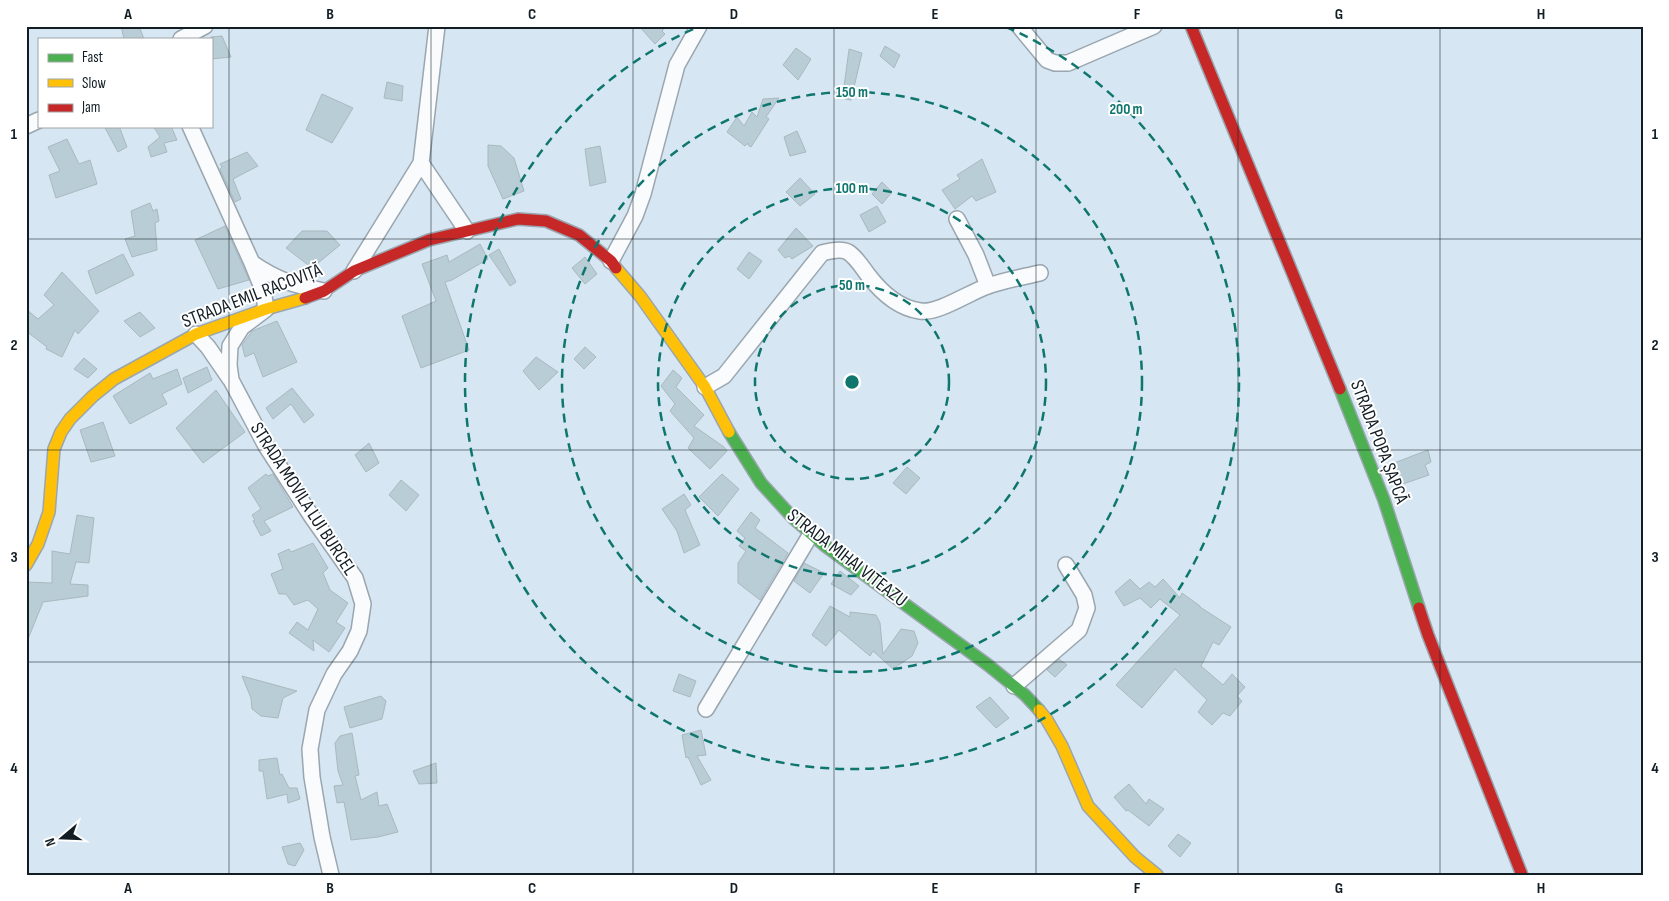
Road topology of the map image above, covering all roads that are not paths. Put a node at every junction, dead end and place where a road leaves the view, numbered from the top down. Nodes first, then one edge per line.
1 (205, 26) edge
2 (437, 26) edge
3 (699, 26) edge
4 (1019, 26) edge
5 (1154, 26) edge
6 (1191, 26) edge
7 (183, 38) edge
8 (38, 120) edge
9 (26, 126) edge
10 (191, 128) edge
11 (421, 163) junction
12 (957, 219) dead end
13 (467, 231) junction
14 (611, 261) junction
15 (252, 263) junction
16 (354, 271) junction
17 (1040, 273) dead end
18 (988, 286) junction
19 (324, 290) junction
20 (266, 309) junction
21 (196, 334) junction
22 (231, 380) junction
23 (705, 387) junction
24 (811, 534) junction
25 (26, 565) edge
26 (1066, 565) dead end
27 (1014, 686) junction
28 (706, 709) dead end
29 (331, 875) edge
30 (1157, 875) edge
31 (1522, 875) edge

1 - 7 street
2 - 11 street
3 - 14 street
4 - 5 street
6 - 31 street, STRADA POPA ȘAPCĂ
8 - 9 street
10 - 15 street
11 - 13 street
11 - 16 street
12 - 18 street
13 - 14 street, STRADA MIHAI VITEAZU
13 - 16 street, STRADA EMIL RACOVIȚĂ
14 - 23 street, STRADA MIHAI VITEAZU
15 - 19 street
15 - 20 street
16 - 19 street, STRADA EMIL RACOVIȚĂ
17 - 18 street
18 - 23 street
19 - 20 street, STRADA EMIL RACOVIȚĂ
20 - 21 street, STRADA EMIL RACOVIȚĂ
20 - 22 street, STRADA MOVILA LUI BURCEL
21 - 22 street
21 - 25 street, STRADA EMIL RACOVIȚĂ
22 - 29 street, STRADA MOVILA LUI BURCEL
23 - 24 street, STRADA MIHAI VITEAZU
24 - 27 street, STRADA MIHAI VITEAZU
24 - 28 street
26 - 27 street
27 - 30 street, STRADA MIHAI VITEAZU

